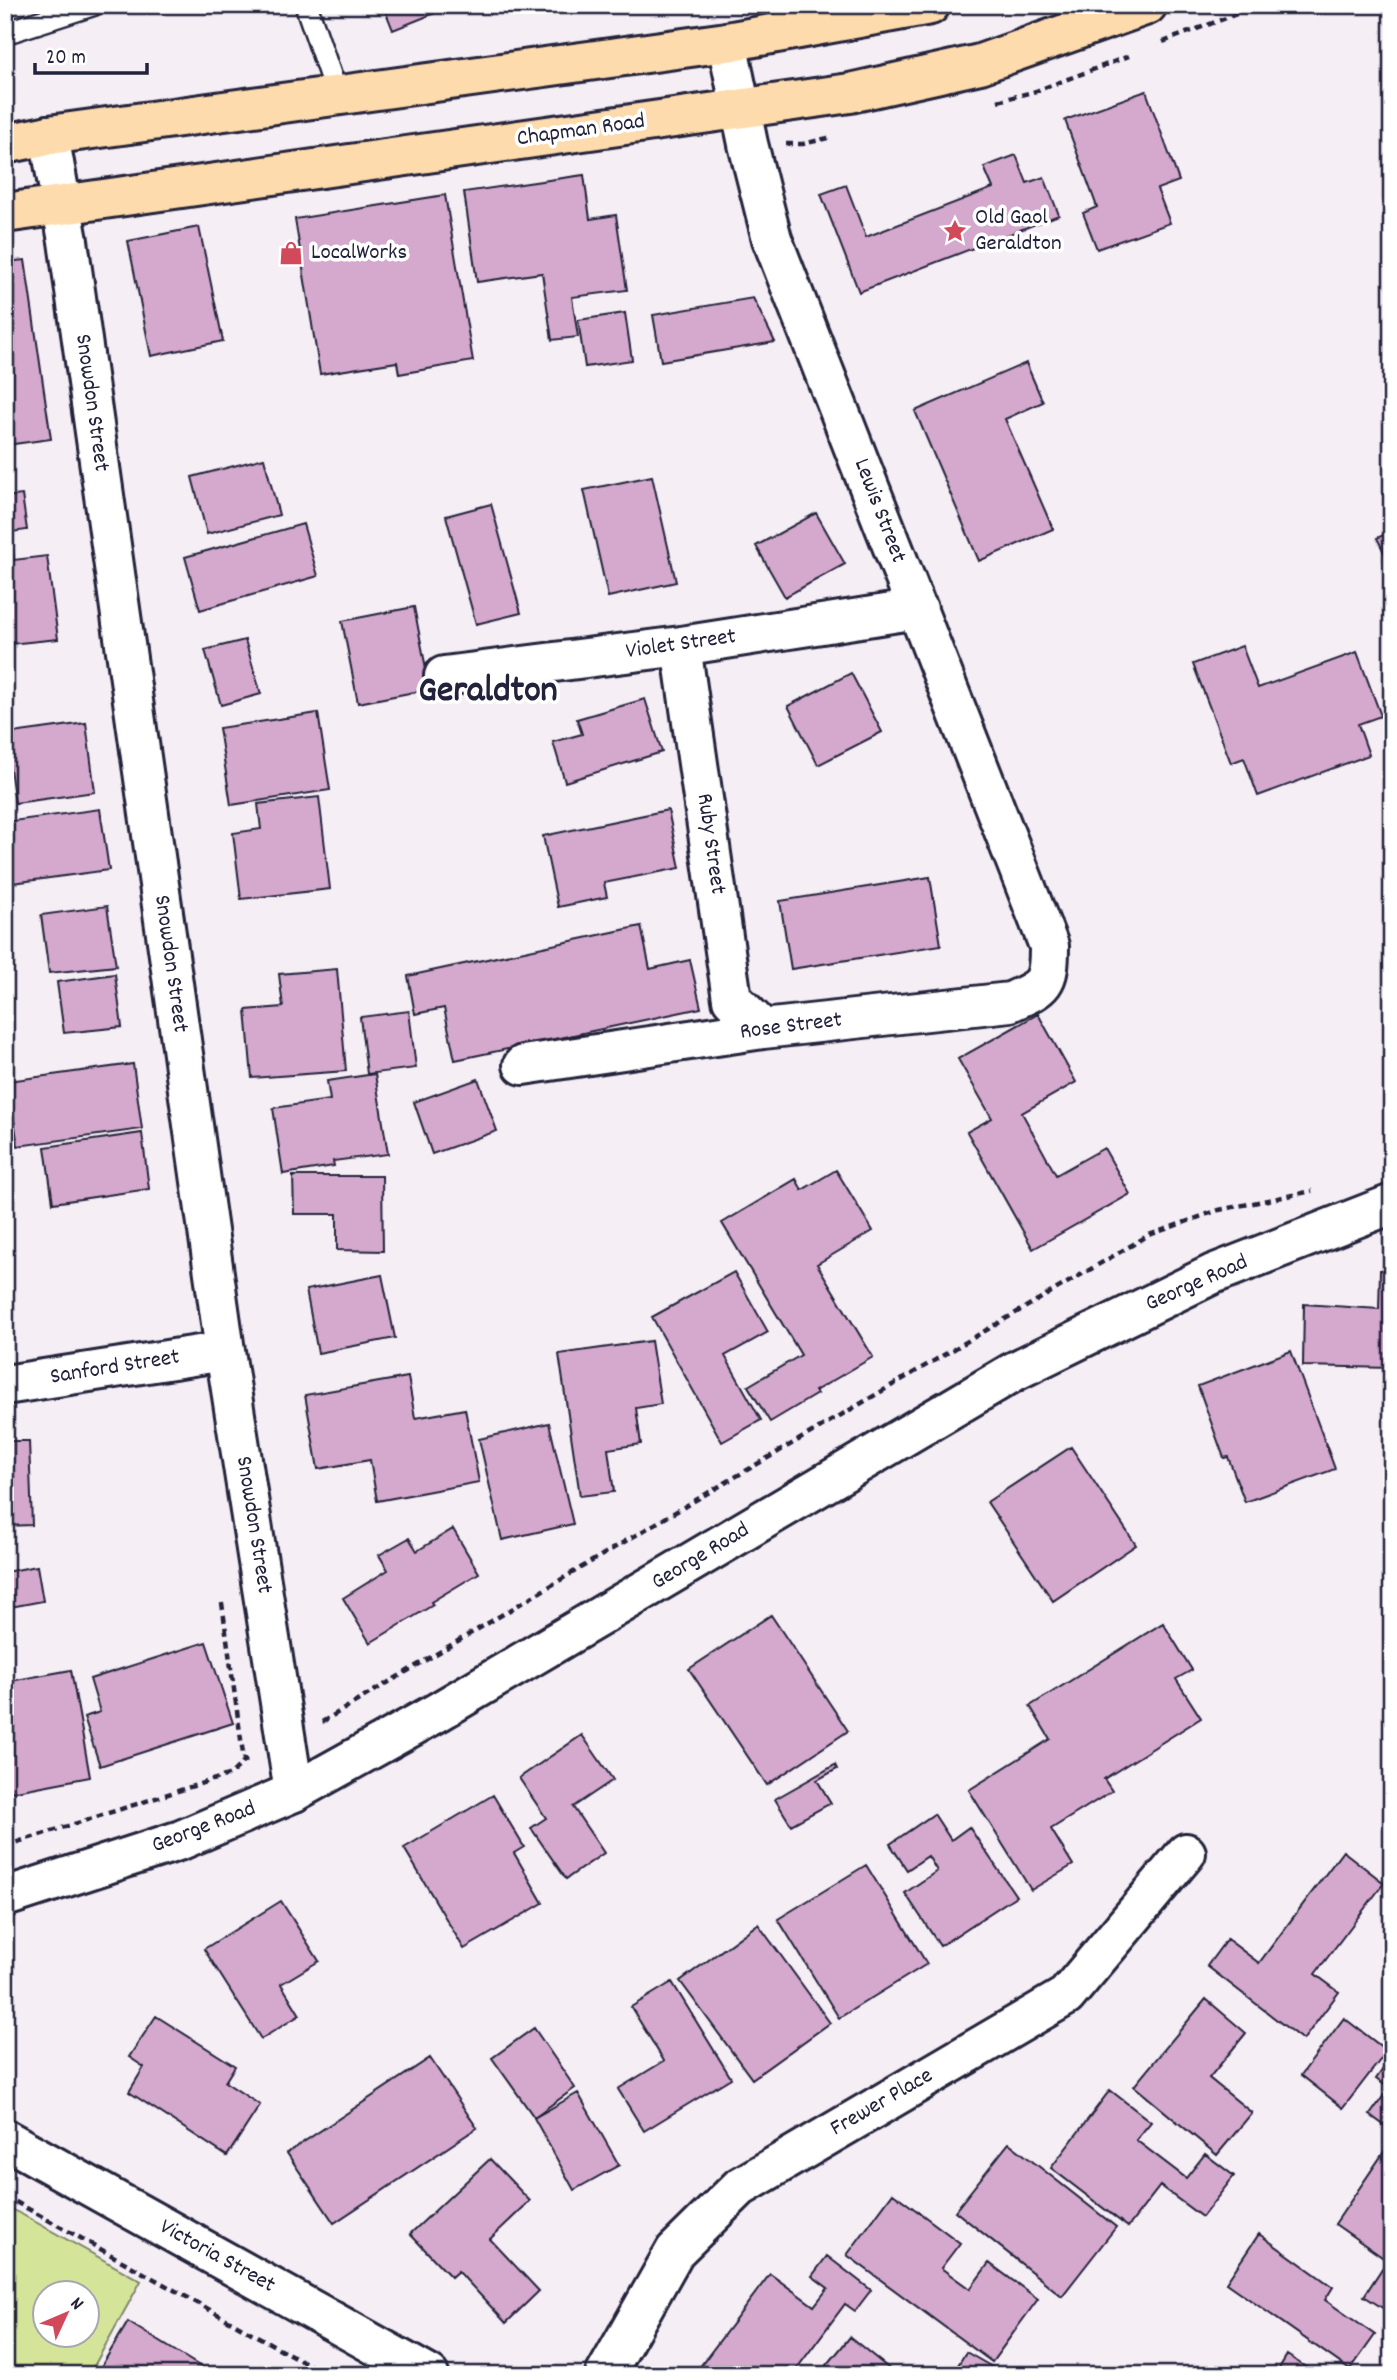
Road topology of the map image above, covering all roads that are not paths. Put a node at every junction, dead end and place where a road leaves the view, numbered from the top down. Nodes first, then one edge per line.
1 (92, 5) edge
2 (306, 5) edge
3 (930, 5) edge
4 (1147, 5) edge
5 (5, 33) edge
6 (727, 42) junction
7 (337, 95) junction
8 (741, 108) junction
9 (49, 135) junction
10 (5, 144) edge
11 (61, 204) junction
12 (5, 213) edge
13 (918, 609) junction
14 (681, 646) junction
15 (444, 676) dead end
16 (1049, 973) joint
17 (763, 1029) junction
18 (523, 1065) dead end
19 (1392, 1204) edge
20 (225, 1351) junction
21 (5, 1385) edge
22 (294, 1792) junction
23 (1185, 1853) dead end
24 (5, 1897) edge
25 (5, 2139) edge
26 (429, 2375) edge
27 (605, 2375) edge

1 - 5 lane
2 - 7 lane
3 - 6 main road
4 - 8 main road, Chapman Road
6 - 7 main road
6 - 8 street, Lewis Street
7 - 9 main road
8 - 11 main road, Chapman Road
8 - 13 street, Lewis Street
9 - 10 main road
9 - 11 street, Snowdon Street
11 - 12 main road, Chapman Road
11 - 20 street, Snowdon Street
13 - 14 street, Violet Street
13 - 16 street, Lewis Street
14 - 15 street, Violet Street
14 - 17 street, Ruby Street
16 - 17 street, Rose Street
17 - 18 street, Rose Street
19 - 22 street, George Road
20 - 21 street, Sanford Street
20 - 22 street, Snowdon Street
22 - 24 street, George Road
23 - 27 street, Frewer Place
25 - 26 street, Victoria Street

